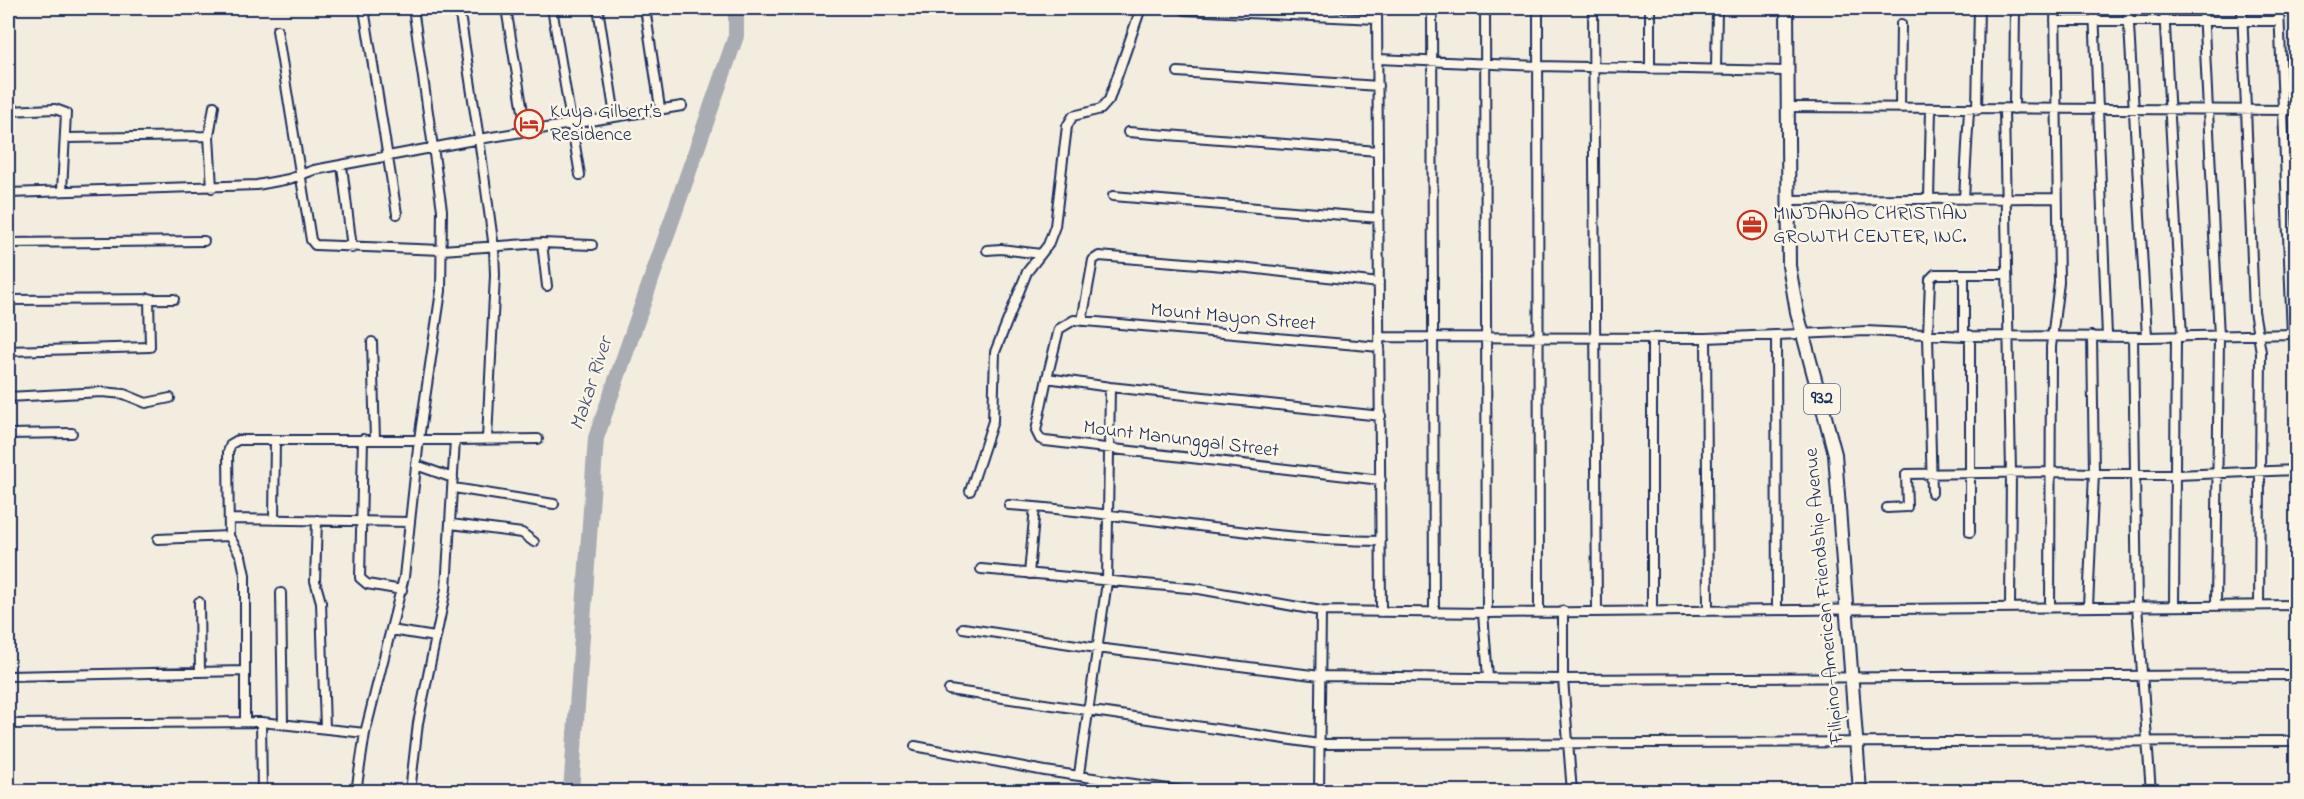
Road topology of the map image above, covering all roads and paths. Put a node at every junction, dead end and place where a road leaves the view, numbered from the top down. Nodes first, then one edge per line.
1 (413, 8) edge
2 (459, 8) edge
3 (506, 8) edge
4 (552, 8) edge
5 (598, 8) edge
6 (645, 8) edge
7 (1141, 8) edge
8 (1377, 8) edge
9 (1432, 8) edge
10 (1485, 8) edge
11 (1538, 8) edge
12 (1593, 8) edge
13 (1650, 8) edge
14 (1717, 8) edge
15 (1787, 8) edge
16 (1979, 8) edge
17 (2014, 8) edge
18 (2055, 8) edge
19 (2094, 8) edge
20 (2128, 8) edge
21 (2164, 8) edge
22 (2203, 8) edge
23 (2242, 8) edge
24 (2278, 8) edge
25 (1185, 10) dead end
26 (364, 15) dead end
27 (1377, 19) junction
28 (2094, 20) junction
29 (2055, 21) junction
30 (2129, 21) junction
31 (2279, 21) junction
32 (2164, 22) junction
33 (2204, 22) junction
34 (2243, 22) junction
35 (1901, 24) dead end
36 (277, 30) dead end
37 (1378, 59) junction
38 (1432, 61) junction
39 (1486, 63) junction
40 (1538, 66) junction
41 (1593, 68) junction
42 (1650, 69) junction
43 (1716, 70) junction
44 (1787, 71) junction
45 (1178, 72) dead end
46 (1378, 86) junction
47 (214, 106) dead end
48 (682, 106) dead end
49 (1787, 107) junction
50 (1900, 107) junction
51 (660, 108) junction
52 (1931, 108) junction
53 (2014, 109) junction
54 (1973, 110) junction
55 (2004, 110) junction
56 (2056, 110) junction
57 (2096, 110) junction
58 (2245, 110) junction
59 (2283, 110) junction
60 (2296, 110) edge
61 (8, 111) edge
62 (2132, 111) junction
63 (2169, 111) junction
64 (2207, 111) junction
65 (615, 116) junction
66 (570, 125) junction
67 (526, 130) junction
68 (1128, 132) dead end
69 (210, 136) junction
70 (66, 138) junction
71 (479, 139) junction
72 (434, 146) junction
73 (1378, 152) junction
74 (388, 155) junction
75 (342, 166) junction
76 (301, 175) junction
77 (580, 175) dead end
78 (212, 188) junction
79 (62, 191) junction
80 (8, 193) edge
81 (1113, 196) dead end
82 (2005, 198) junction
83 (2056, 198) junction
84 (1929, 199) junction
85 (1965, 199) junction
86 (1788, 200) junction
87 (397, 213) dead end
88 (1379, 218) junction
89 (204, 241) dead end
90 (8, 243) edge
91 (542, 243) junction
92 (592, 245) dead end
93 (352, 248) junction
94 (494, 248) junction
95 (442, 250) junction
96 (987, 250) dead end
97 (1041, 254) junction
98 (1964, 274) junction
99 (2007, 274) junction
100 (1379, 283) junction
101 (547, 286) dead end
102 (149, 298) junction
103 (174, 298) dead end
104 (8, 300) edge
105 (1082, 321) junction
106 (1803, 334) junction
107 (2008, 334) junction
108 (1928, 335) junction
109 (2053, 335) junction
110 (2294, 335) edge
111 (1776, 336) junction
112 (1967, 336) junction
113 (2092, 336) junction
114 (2107, 336) junction
115 (2259, 336) junction
116 (1380, 337) junction
117 (1434, 337) junction
118 (1486, 337) junction
119 (1538, 337) junction
120 (1594, 337) junction
121 (2133, 337) junction
122 (2147, 337) junction
123 (2179, 337) junction
124 (2219, 337) junction
125 (1652, 338) junction
126 (1706, 338) junction
127 (372, 342) dead end
128 (1380, 347) junction
129 (8, 351) edge
130 (1047, 378) junction
131 (1110, 387) junction
132 (8, 397) edge
133 (170, 398) dead end
134 (1381, 416) junction
135 (72, 433) dead end
136 (8, 434) edge
137 (363, 439) junction
138 (375, 439) junction
139 (419, 439) junction
140 (487, 439) junction
141 (538, 439) dead end
142 (275, 440) junction
143 (455, 440) junction
144 (1108, 448) junction
145 (416, 465) junction
146 (2296, 470) edge
147 (2260, 471) junction
148 (2011, 472) junction
149 (2051, 472) junction
150 (1931, 473) junction
151 (1970, 473) junction
152 (2094, 473) junction
153 (2134, 474) junction
154 (2219, 474) junction
155 (2177, 475) junction
156 (453, 478) junction
157 (1381, 480) junction
158 (454, 488) junction
159 (970, 491) dead end
160 (1932, 493) dead end
161 (554, 504) dead end
162 (1009, 505) dead end
163 (1035, 507) junction
164 (1887, 508) dead end
165 (1109, 514) junction
166 (230, 519) junction
167 (274, 520) junction
168 (316, 520) junction
169 (363, 521) junction
170 (410, 522) junction
171 (451, 524) junction
172 (1970, 532) dead end
173 (229, 536) junction
174 (158, 539) dead end
175 (1381, 541) junction
176 (534, 542) dead end
177 (981, 570) dead end
178 (1029, 574) junction
179 (1107, 582) junction
180 (402, 590) junction
181 (281, 593) dead end
182 (199, 602) dead end
183 (2259, 605) junction
184 (2296, 605) edge
185 (2137, 606) junction
186 (2174, 606) junction
187 (2216, 606) junction
188 (2010, 607) junction
189 (2050, 607) junction
190 (2088, 607) junction
191 (1847, 608) junction
192 (1708, 609) junction
193 (1652, 610) junction
194 (1777, 610) junction
195 (1321, 611) junction
196 (1563, 611) junction
197 (1596, 611) junction
198 (1381, 612) junction
199 (1539, 612) junction
200 (1434, 613) junction
201 (1485, 613) junction
202 (963, 628) dead end
203 (391, 630) junction
204 (435, 637) junction
205 (1097, 648) junction
206 (244, 671) junction
207 (200, 672) junction
208 (2296, 675) edge
209 (8, 676) edge
210 (1320, 676) junction
211 (1852, 676) junction
212 (1488, 678) junction
213 (2142, 678) junction
214 (1563, 679) junction
215 (949, 690) dead end
216 (1088, 711) junction
217 (245, 722) junction
218 (261, 722) junction
219 (8, 724) edge
220 (283, 724) junction
221 (325, 728) junction
222 (365, 733) junction
223 (1857, 740) junction
224 (2146, 740) junction
225 (2296, 741) edge
226 (1319, 744) junction
227 (1569, 744) junction
228 (915, 746) dead end
229 (1079, 774) junction
230 (262, 792) edge
231 (356, 792) edge
232 (410, 792) edge
233 (1189, 792) edge
234 (1319, 792) edge
235 (1572, 792) edge
236 (1860, 792) edge
237 (2151, 792) edge

1 - 72 street
2 - 71 street
3 - 67 street
4 - 66 street
5 - 65 street
6 - 51 street
7 - 97 street
8 - 27 street
9 - 38 street
10 - 39 street
11 - 40 street
12 - 41 street
13 - 42 street
14 - 43 street
15 - 44 main road, Filipino-American Friendship Avenue / 932
16 - 54 street
17 - 53 street
18 - 29 street
19 - 28 street
20 - 30 street
21 - 32 street
22 - 33 street
23 - 34 street
24 - 31 street
25 - 27 street
26 - 74 street
27 - 37 street
28 - 29 street
28 - 30 street
28 - 57 street
29 - 56 street
30 - 32 street
30 - 62 street
31 - 34 street
31 - 59 street
32 - 33 street
32 - 63 street
33 - 34 street
33 - 64 street
34 - 58 street
35 - 50 street
36 - 76 street
37 - 38 street
37 - 46 street
38 - 39 street
38 - 117 street
39 - 40 street
39 - 118 street
40 - 41 street
40 - 119 street
41 - 42 street
41 - 120 street
42 - 43 street
43 - 44 street
44 - 49 main road, Filipino-American Friendship Avenue / 932
45 - 46 street
46 - 73 street
47 - 69 street
48 - 51 street
49 - 50 street
49 - 86 main road, Filipino-American Friendship Avenue / 932
50 - 52 street
51 - 65 street
52 - 54 street
52 - 84 street
53 - 55 street
53 - 56 street
54 - 55 street
54 - 85 street
55 - 82 street
56 - 57 street
56 - 83 street
57 - 62 street
57 - 114 street
58 - 59 street
58 - 64 street
58 - 115 street
59 - 60 street
59 - 110 street
61 - 70 street
62 - 63 street
62 - 122 street
63 - 64 street
63 - 123 street
64 - 124 street
65 - 66 street
66 - 67 street
66 - 77 street
67 - 71 street
68 - 73 street
69 - 70 street
69 - 78 street
70 - 79 street
71 - 72 street
71 - 94 street
72 - 74 street
72 - 95 street
73 - 88 street
74 - 75 street
74 - 87 street
75 - 76 street
75 - 93 street
76 - 78 street
76 - 93 street
78 - 79 street
79 - 80 street
81 - 88 street
82 - 83 street
82 - 85 street
82 - 99 street
83 - 109 street
84 - 85 street
84 - 86 street
86 - 106 main road, Filipino-American Friendship Avenue / 932
88 - 100 street
89 - 90 street
91 - 92 street
91 - 94 street
91 - 101 street
93 - 95 street
94 - 95 street
94 - 140 street
95 - 139 street
96 - 97 street
97 - 159 street
98 - 99 street
98 - 108 street
98 - 112 street
99 - 107 street
100 - 105 street
100 - 116 street
102 - 103 street
102 - 104 street
102 - 129 street
105 - 128 street, Mount Mayon Street
105 - 130 street
106 - 108 street
106 - 111 street
106 - 191 main road, Filipino-American Friendship Avenue / 932
107 - 109 street
107 - 112 street
107 - 148 street
108 - 112 street
108 - 150 street
109 - 113 street
109 - 149 street
110 - 115 street
111 - 126 street
111 - 194 street
112 - 151 street
113 - 114 street
113 - 152 street
114 - 121 street
115 - 124 street
115 - 147 street
116 - 117 street
116 - 128 street
117 - 118 street
117 - 200 street
118 - 119 street
118 - 201 street
119 - 120 street
119 - 199 street
120 - 125 street
120 - 197 street
121 - 122 street
121 - 153 street
122 - 123 street
123 - 124 street
123 - 155 street
124 - 154 street
125 - 126 street
125 - 193 street
126 - 192 street
127 - 138 street
128 - 134 street
130 - 131 street
130 - 144 street, Mount Manunggal Street
131 - 134 street
131 - 144 street
132 - 133 street
134 - 157 street
135 - 136 street
137 - 138 street
137 - 142 street
137 - 169 street
138 - 139 street
139 - 143 street
139 - 145 street
140 - 141 street
140 - 143 street
142 - 166 street
142 - 167 street
143 - 156 street
144 - 157 street, Mount Manunggal Street
144 - 165 street
145 - 156 street
145 - 170 street
146 - 147 street
147 - 154 street
147 - 183 street
148 - 149 street
148 - 151 street
148 - 188 street
149 - 152 street
149 - 189 street
150 - 151 street
150 - 160 street
150 - 164 street
151 - 172 street
152 - 153 street
152 - 190 street
153 - 155 street
153 - 185 street
154 - 155 street
154 - 187 street
155 - 186 street
156 - 158 street
157 - 175 street
158 - 161 street
158 - 171 street
162 - 163 street
163 - 165 street
163 - 178 street
165 - 175 street
165 - 179 street
166 - 167 street
166 - 173 street
167 - 168 street
168 - 169 street
168 - 221 street
169 - 170 street
169 - 180 street
170 - 180 street
171 - 176 street
171 - 204 street
173 - 174 street
173 - 206 street
175 - 198 street
177 - 178 street
178 - 179 street
179 - 195 street
179 - 205 street
180 - 203 street
181 - 220 street
182 - 207 street
183 - 184 street
183 - 187 street
185 - 186 street
185 - 190 street
185 - 213 street
186 - 187 street
188 - 189 street
188 - 191 street
189 - 190 street
191 - 194 street
191 - 211 main road, Filipino-American Friendship Avenue / 932
192 - 193 street
192 - 194 street
193 - 197 street
195 - 198 street
195 - 210 street
196 - 197 street
196 - 199 street
196 - 214 street
198 - 200 street
199 - 201 street
200 - 201 street
201 - 212 street
202 - 205 street
203 - 204 street
203 - 222 street
204 - 232 street
205 - 210 street
205 - 216 street
206 - 207 street
206 - 217 street
207 - 209 street
208 - 213 street
210 - 212 street
210 - 226 street
211 - 213 street
211 - 214 street
211 - 223 main road, Filipino-American Friendship Avenue / 932
212 - 214 street
213 - 224 street
214 - 227 street
215 - 216 street
216 - 226 street
216 - 229 street
217 - 218 street
217 - 219 street
218 - 220 street
218 - 230 street
220 - 221 street
221 - 222 street
222 - 231 street
223 - 224 street
223 - 227 street
223 - 236 main road, Filipino-American Friendship Avenue / 932
224 - 225 street
224 - 237 street
226 - 227 street
226 - 234 street
227 - 235 street
228 - 229 street
229 - 233 street

